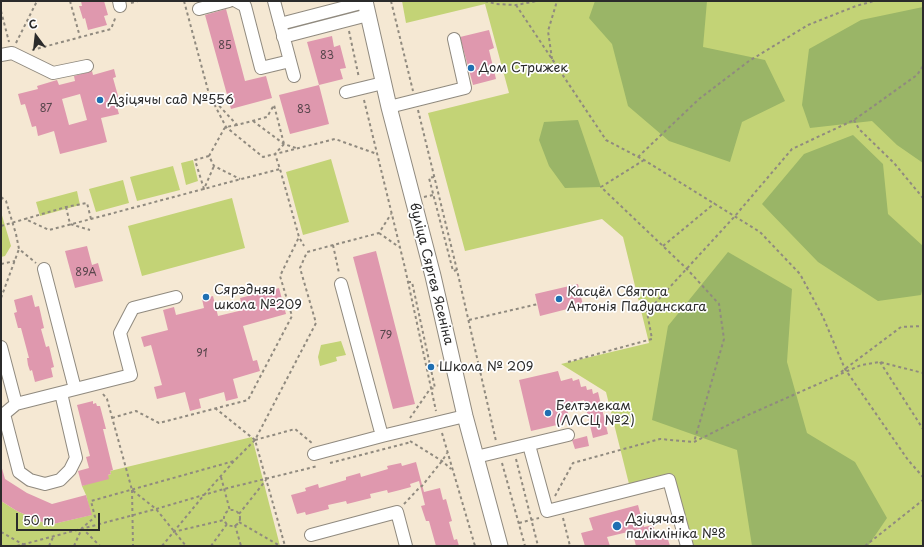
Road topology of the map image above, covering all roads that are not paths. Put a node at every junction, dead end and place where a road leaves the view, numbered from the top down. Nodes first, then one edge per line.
1 (229, 1) edge
2 (236, 1) edge
3 (274, 1) edge
4 (366, 6) edge
5 (199, 10) edge
6 (280, 24) junction
7 (284, 37) junction
8 (454, 39) dead end
9 (9, 54) edge
10 (290, 61) junction
11 (87, 66) dead end
12 (294, 76) dead end
13 (384, 83) junction
14 (346, 92) dead end
15 (389, 107) junction
16 (44, 270) road end
17 (341, 284) road end
18 (176, 297) dead end
19 (1, 347) edge
20 (75, 389) junction
21 (61, 393) junction
22 (16, 404) junction
23 (2, 415) edge
24 (465, 416) junction
25 (568, 435) dead end
26 (382, 436) junction
27 (529, 445) junction
28 (318, 453) road end
29 (476, 457) junction
30 (311, 535) dead end
31 (406, 546) edge
32 (500, 546) edge
33 (687, 546) edge

1 - 5 lane
2 - 10 lane
3 - 6 lane
4 - 6 lane
4 - 7 lane
4 - 13 main road, вуліца Сяргея Ясеніна
6 - 7 lane
7 - 10 lane
8 - 15 lane
9 - 11 lane
10 - 12 lane
13 - 14 lane
13 - 15 main road, вуліца Сяргея Ясеніна
15 - 24 main road, вуліца Сяргея Ясеніна
16 - 20 lane
17 - 26 lane
18 - 20 lane
19 - 22 lane
20 - 21 lane
21 - 22 lane
21 - 23 lane
22 - 23 lane
24 - 26 lane
24 - 29 main road, вуліца Сяргея Ясеніна
25 - 27 lane
26 - 28 lane
27 - 29 lane
27 - 33 lane
29 - 32 main road, вуліца Сяргея Ясеніна
30 - 31 lane

